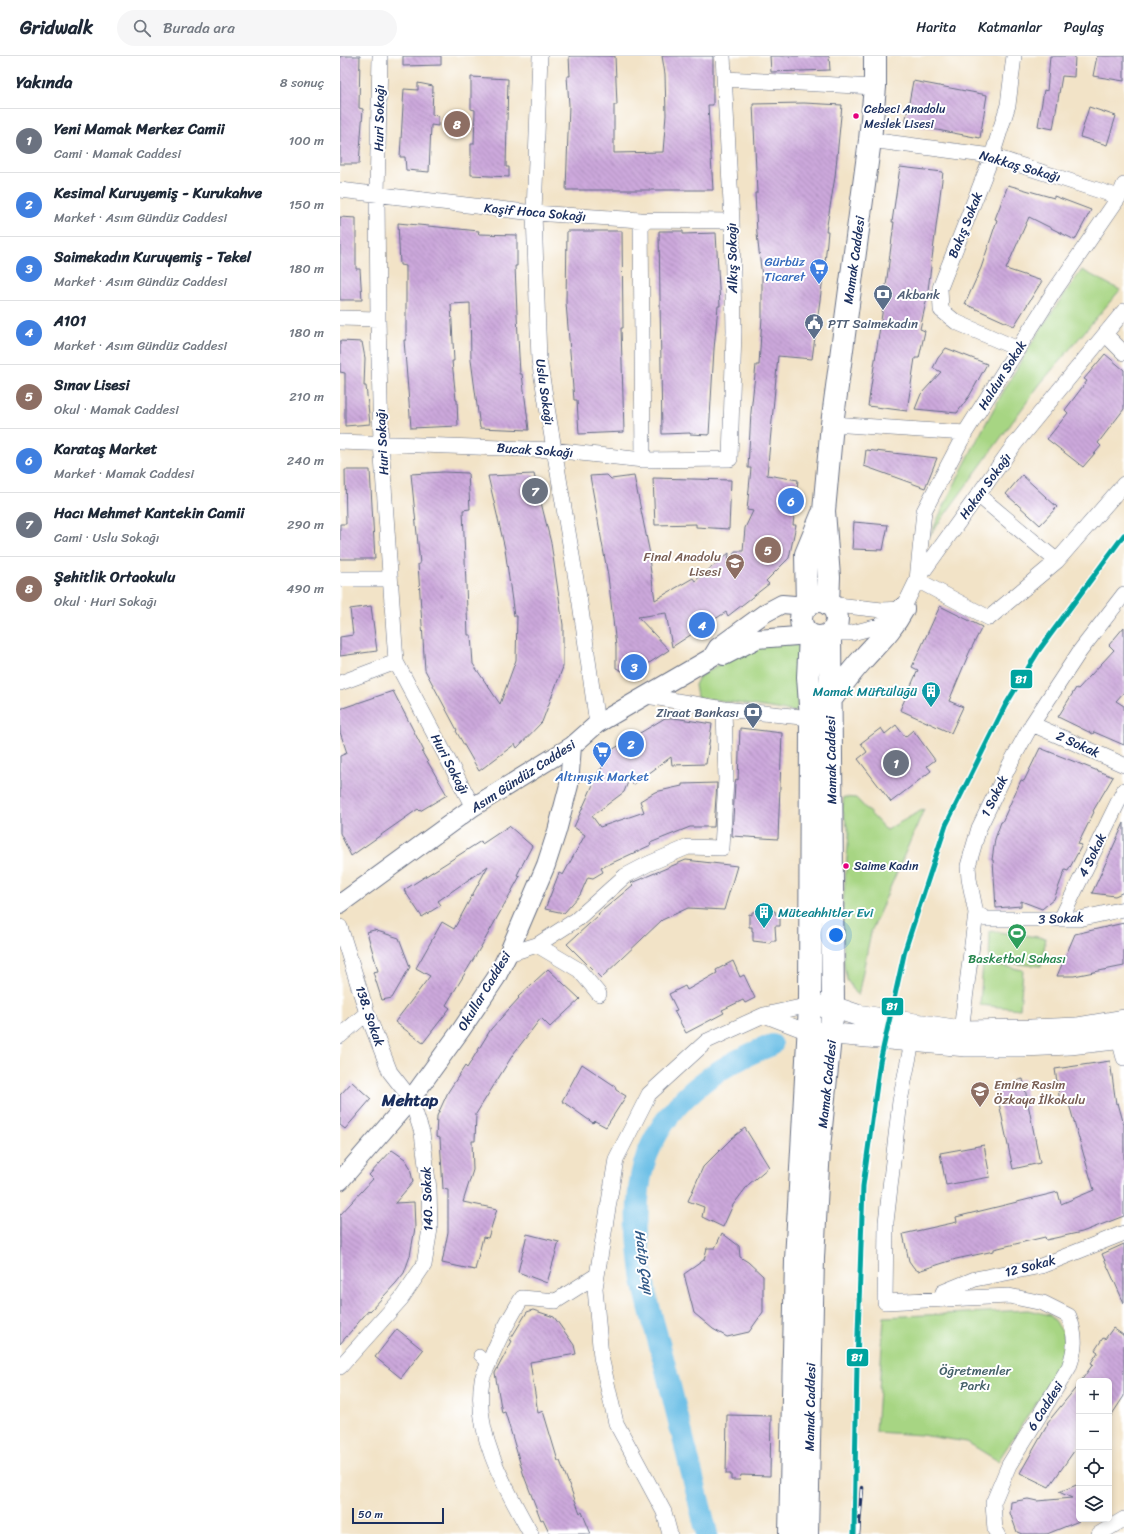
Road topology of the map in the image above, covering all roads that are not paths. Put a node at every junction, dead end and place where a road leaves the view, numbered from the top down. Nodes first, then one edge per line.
1 (380, 56) edge
2 (540, 56) edge
3 (723, 56) edge
4 (875, 56) edge
5 (1014, 56) edge
6 (725, 79) junction
7 (875, 87) junction
8 (870, 140) junction
9 (992, 156) junction
10 (340, 190) edge
11 (1122, 191) edge
12 (377, 195) junction
13 (534, 213) junction
14 (641, 220) junction
15 (732, 221) junction
16 (1124, 311) edge
17 (340, 318) edge
18 (378, 320) junction
19 (1105, 334) junction
20 (1018, 348) junction
21 (1124, 353) edge
22 (832, 424) junction
23 (965, 433) junction
24 (340, 442) edge
25 (381, 442) junction
26 (553, 450) junction
27 (643, 460) junction
28 (730, 460) joint
29 (1124, 484) edge
30 (978, 495) junction
31 (824, 511) junction
32 (1057, 561) junction
33 (340, 579) edge
34 (390, 579) junction
35 (917, 580) junction
36 (1124, 594) edge
37 (828, 604) junction
38 (807, 606) junction
39 (903, 609) junction
40 (820, 634) junction
41 (712, 657) junction
42 (396, 662) junction
43 (340, 683) edge
44 (647, 696) junction
45 (830, 699) junction
46 (724, 709) junction
47 (811, 718) junction
48 (598, 724) junction
49 (1032, 724) junction
50 (572, 746) junction
51 (1124, 765) edge
52 (1124, 790) edge
53 (473, 807) junction
54 (340, 904) edge
55 (1124, 908) edge
56 (976, 913) junction
57 (1060, 919) junction
58 (340, 927) edge
59 (538, 944) junction
60 (508, 954) junction
61 (599, 994) dead end
62 (810, 1005) junction
63 (834, 1007) junction
64 (367, 1013) junction
65 (764, 1015) junction
66 (961, 1031) junction
67 (808, 1032) junction
68 (832, 1033) junction
69 (340, 1036) edge
70 (1123, 1038) edge
71 (912, 1042) junction
72 (411, 1099) junction
73 (340, 1181) edge
74 (1124, 1233) edge
75 (597, 1274) junction
76 (941, 1300) junction
77 (340, 1367) edge
78 (1124, 1520) edge
79 (996, 1533) edge
80 (530, 1534) edge
81 (670, 1534) edge
82 (790, 1534) edge
83 (807, 1534) edge
84 (1099, 1534) edge

1 - 12 street, Huri Sokağı
2 - 13 street, Uslu Sokağı
3 - 6 street, Alkış Sokağı
4 - 7 main road, Mamak Caddesi
5 - 9 street, Bakış Sokak
6 - 7 street
6 - 15 street, Alkış Sokağı
7 - 8 main road, Mamak Caddesi
8 - 9 street, Nakkaş Sokağı
8 - 22 main road, Mamak Caddesi
9 - 11 street, Nakkaş Sokağı
9 - 20 street, Bakış Sokak
10 - 12 street, Kaşif Hoca Sokağı
11 - 20 street, Haldun Sokak
12 - 13 street, Kaşif Hoca Sokağı
12 - 18 street, Huri Sokağı
13 - 14 street, Kaşif Hoca Sokağı
13 - 26 street, Uslu Sokağı
14 - 15 street, Kaşif Hoca Sokağı
14 - 27 street
15 - 28 street, Alkış Sokağı
16 - 19 street, Hakan Sokağı
17 - 18 street
18 - 25 street, Huri Sokağı
19 - 21 street
19 - 30 street, Hakan Sokağı
20 - 23 street, Haldun Sokak
22 - 23 street
22 - 31 main road, Mamak Caddesi
23 - 35 street, Haldun Sokak
24 - 25 street, Bucak Sokağı
25 - 26 street, Bucak Sokağı
25 - 34 street, Huri Sokağı
26 - 27 street, Bucak Sokağı
26 - 48 street, Uslu Sokağı
27 - 28 street, Bucak Sokağı
29 - 32 street
30 - 32 street
30 - 35 street, Hakan Sokağı
31 - 37 main road, Mamak Caddesi
31 - 38 main road, Mamak Caddesi
32 - 35 street
33 - 34 street
34 - 42 street, Huri Sokağı
35 - 39 street, Hakan Sokağı
36 - 49 street, 1 Sokak
37 - 38 main road
37 - 39 street
37 - 40 main road
38 - 40 main road
38 - 41 street, Asım Gündüz Caddesi
39 - 40 street
39 - 45 main road
40 - 41 street, Asım Gündüz Caddesi
40 - 45 main road, Mamak Caddesi
40 - 47 main road, Mamak Caddesi
41 - 44 street, Asım Gündüz Caddesi
42 - 43 street
42 - 53 street, Huri Sokağı
44 - 46 street
44 - 48 street, Asım Gündüz Caddesi
45 - 63 main road, Mamak Caddesi
46 - 47 street
46 - 59 street
47 - 62 main road, Mamak Caddesi
48 - 50 street, Asım Gündüz Caddesi
49 - 51 street, 2 Sokak
49 - 56 street, 1 Sokak
50 - 53 street, Asım Gündüz Caddesi
50 - 60 street, Okullar Caddesi
52 - 57 street, 4 Sokak
53 - 54 street, Asım Gündüz Caddesi
55 - 57 street, 3 Sokak
56 - 57 street, 3 Sokak
56 - 66 street, 1 Sokak
58 - 64 street, 138. Sokak
59 - 60 street
59 - 61 street
60 - 72 street, Okullar Caddesi
62 - 63 main road
62 - 65 street
62 - 67 main road, Mamak Caddesi
63 - 66 main road
63 - 68 main road, Mamak Caddesi
64 - 69 street
64 - 72 street, 138. Sokak
65 - 67 street
65 - 75 street
66 - 70 main road
67 - 68 main road
67 - 82 main road, Mamak Caddesi
68 - 71 main road
68 - 83 main road, Mamak Caddesi
70 - 71 main road
71 - 76 street, 6 Caddesi
72 - 73 street, Okullar Caddesi
72 - 77 street, 140. Sokak
74 - 76 street, 12 Sokak
75 - 80 street
75 - 81 street
76 - 79 street, 6 Caddesi
78 - 84 street

